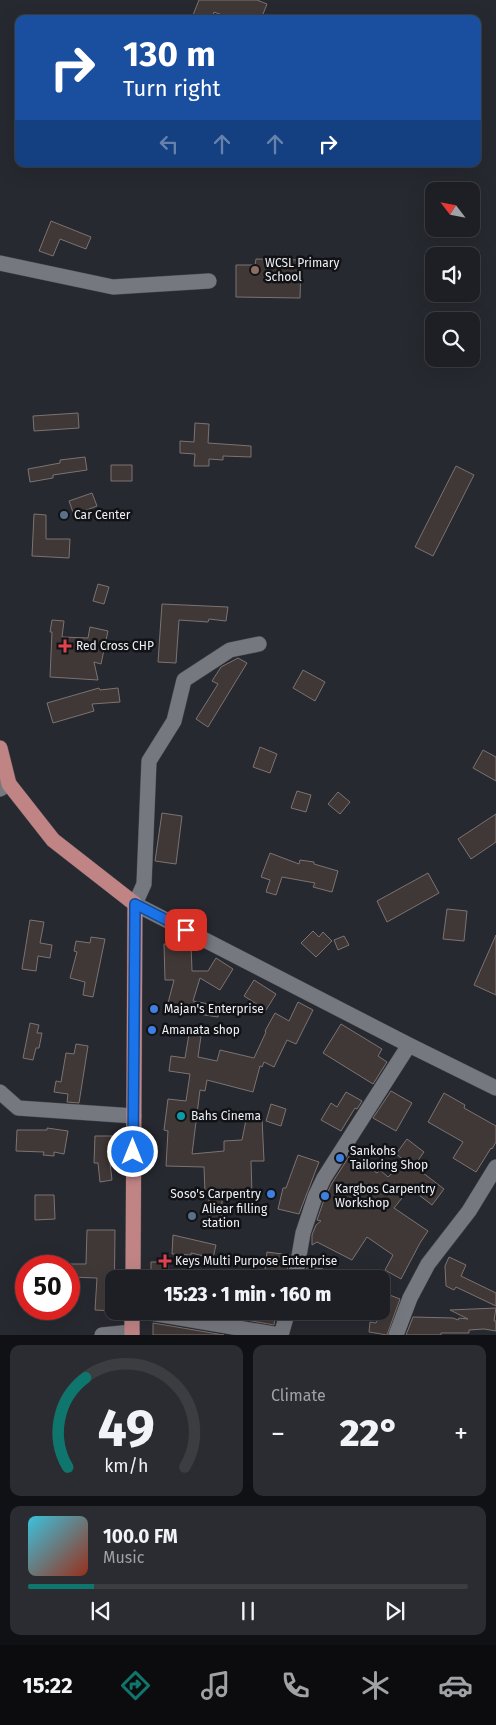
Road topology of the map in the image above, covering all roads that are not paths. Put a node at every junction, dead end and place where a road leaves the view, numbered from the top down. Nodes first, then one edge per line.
1 (0, 262) edge
2 (209, 281) dead end
3 (259, 644) dead end
4 (0, 748) edge
5 (4, 787) edge
6 (135, 904) junction
7 (409, 1046) junction
8 (496, 1088) edge
9 (0, 1092) edge
10 (134, 1116) junction
11 (496, 1167) edge
12 (133, 1270) edge
13 (297, 1270) edge
14 (132, 1320) edge
15 (192, 1320) edge
16 (285, 1320) edge
17 (132, 1334) edge
18 (102, 1335) edge
19 (280, 1335) edge
20 (396, 1335) edge

1 - 2 street
3 - 6 street
4 - 5 main road
5 - 6 main road
6 - 7 street
6 - 10 main road
7 - 8 street
7 - 13 street
9 - 10 street
10 - 12 main road
11 - 20 street
14 - 17 main road
15 - 19 street
16 - 19 street
17 - 18 street

